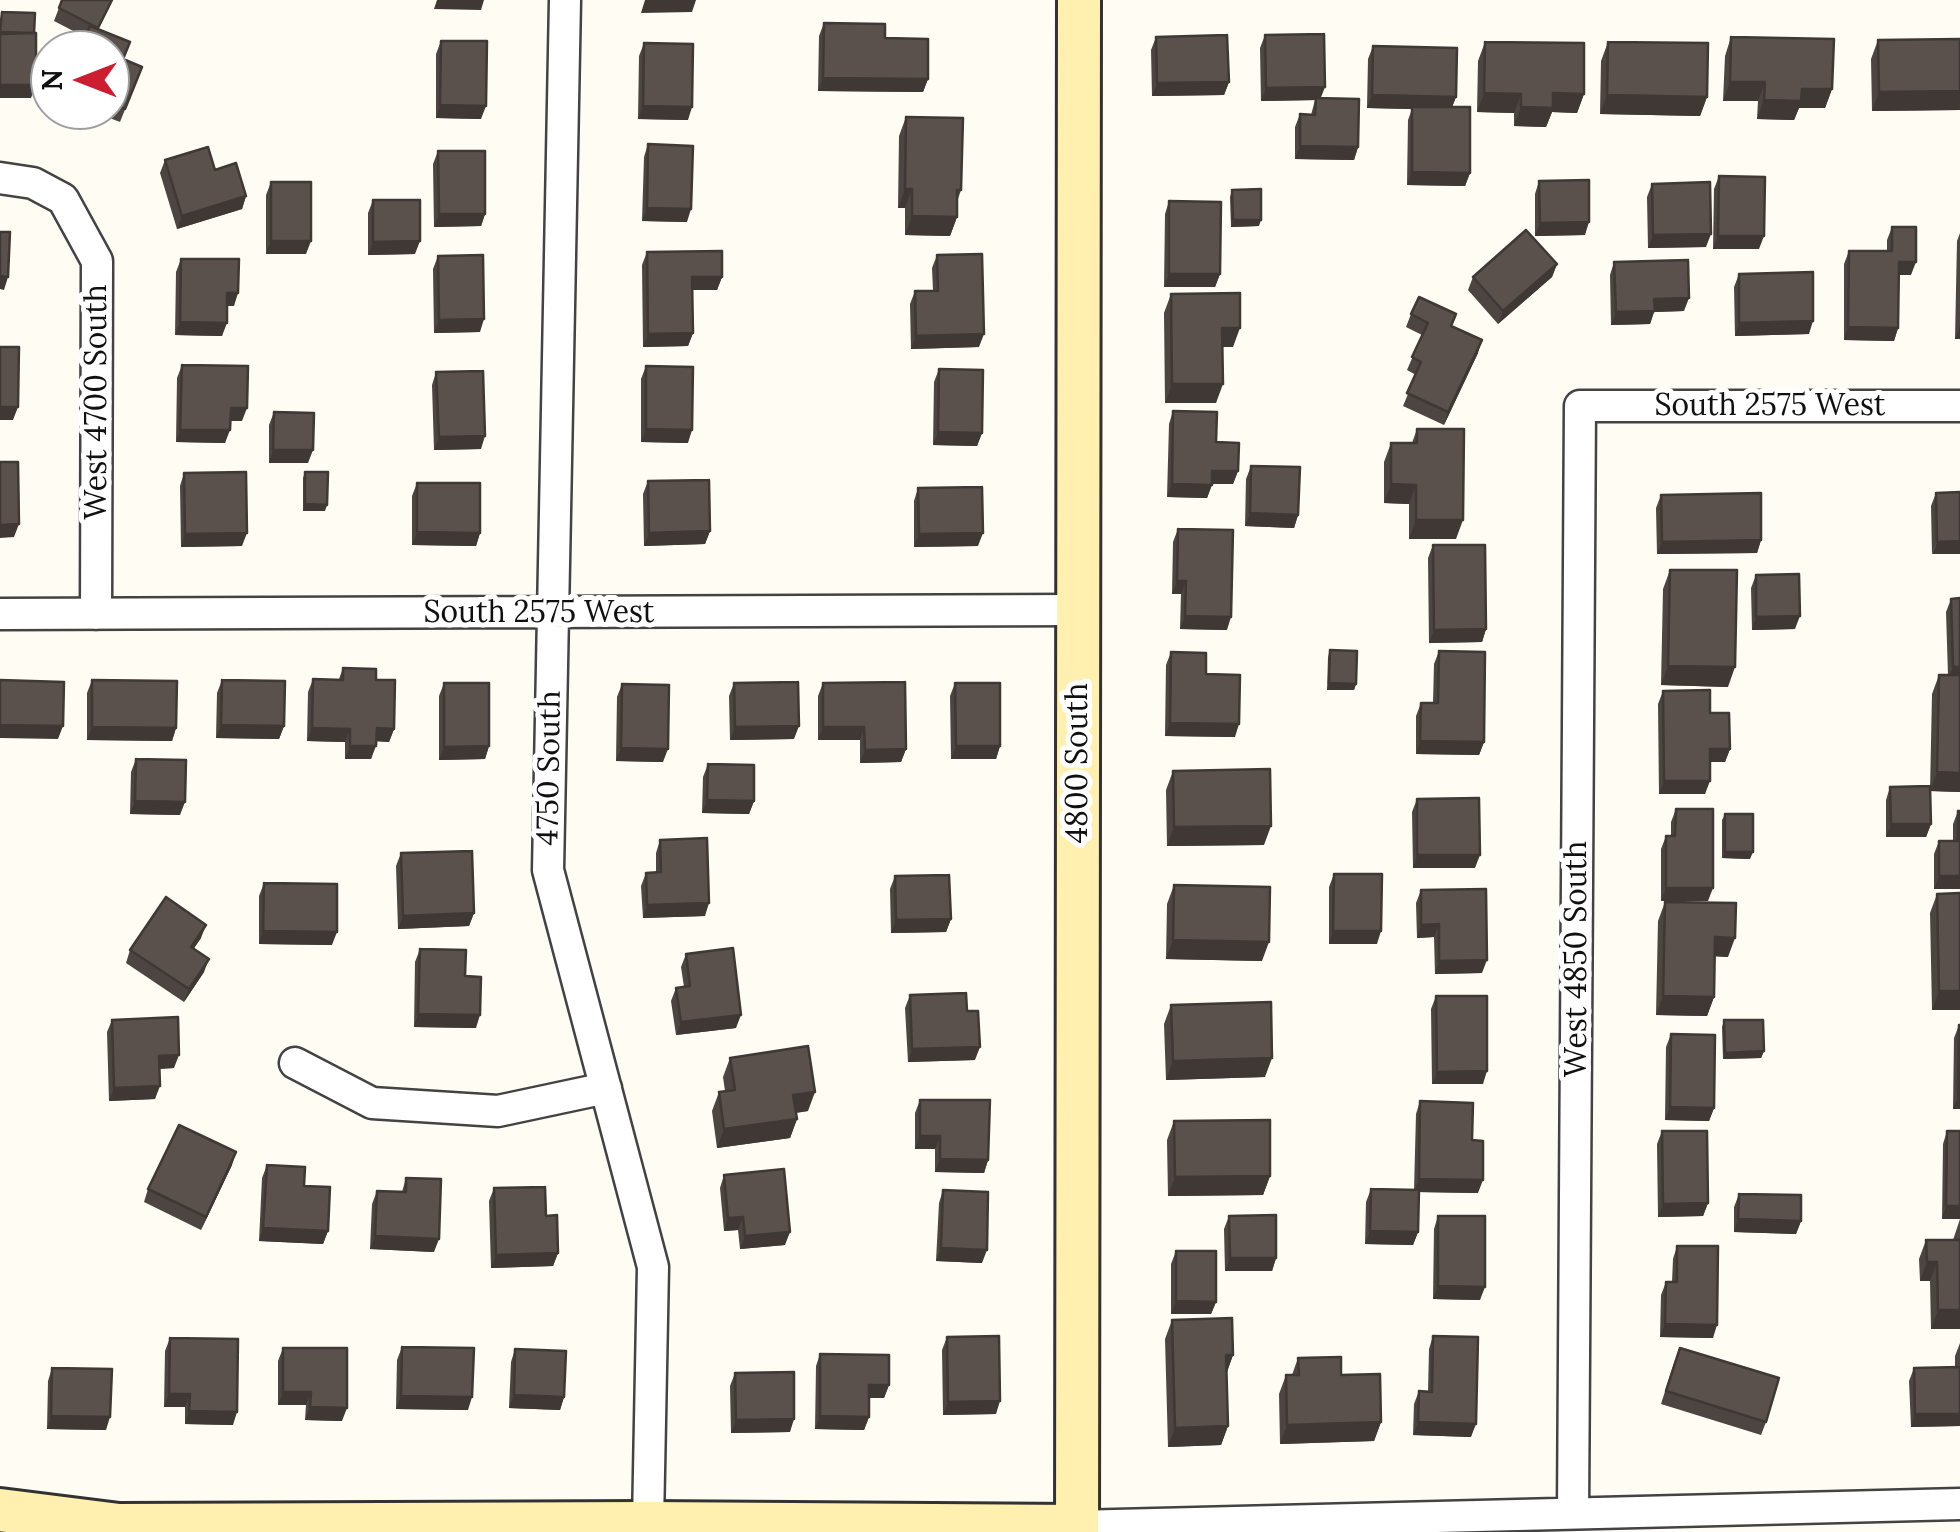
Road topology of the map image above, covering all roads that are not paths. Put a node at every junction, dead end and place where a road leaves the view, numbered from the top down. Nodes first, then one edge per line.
1 (564, 0) edge
2 (1079, 0) edge
3 (0, 178) edge
4 (1580, 406) joint
5 (1960, 406) edge
6 (1078, 610) junction
7 (0, 614) edge
8 (96, 614) junction
9 (553, 614) junction
10 (295, 1063) dead end
11 (606, 1088) junction
12 (1960, 1504) edge
13 (0, 1510) edge
14 (1574, 1513) junction
15 (648, 1523) junction
16 (1075, 1530) edge

1 - 9 street, 4750 South
2 - 6 main road, 4800 South
3 - 8 street, West 4700 South
4 - 5 street, South 2575 West
4 - 14 street, West 4850 South
6 - 9 street, South 2575 West
6 - 16 main road, 4800 South
7 - 8 street, South 2575 West
8 - 9 street, South 2575 West
9 - 11 street, 4750 South
10 - 11 street
11 - 15 street, 4750 South
12 - 14 street
13 - 15 main road
14 - 16 street
15 - 16 main road

